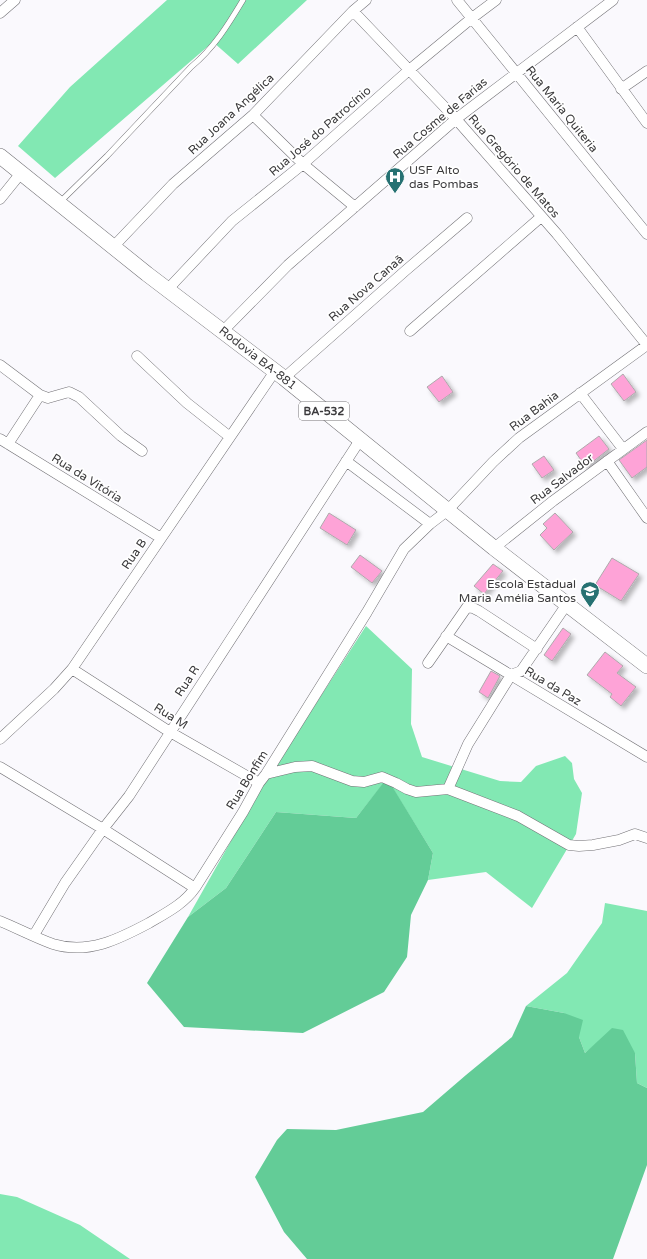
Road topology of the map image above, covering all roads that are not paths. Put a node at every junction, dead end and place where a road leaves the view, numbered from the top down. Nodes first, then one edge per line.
1 (15, 0) edge
2 (243, 0) edge
3 (366, 0) edge
4 (457, 0) edge
5 (496, 0) edge
6 (613, 0) edge
7 (353, 11) junction
8 (0, 13) edge
9 (472, 18) junction
10 (577, 27) junction
11 (409, 70) junction
12 (647, 71) edge
13 (516, 73) junction
14 (622, 89) junction
15 (253, 114) junction
16 (456, 119) junction
17 (647, 123) edge
18 (0, 156) edge
19 (303, 164) junction
20 (21, 173) junction
21 (0, 199) edge
22 (59, 202) junction
23 (355, 207) junction
24 (541, 216) junction
25 (467, 218) dead end
26 (647, 234) edge
27 (114, 246) junction
28 (168, 289) junction
29 (223, 331) junction
30 (410, 331) dead end
31 (647, 345) edge
32 (137, 356) dead end
33 (0, 365) edge
34 (279, 375) junction
35 (580, 393) junction
36 (40, 395) junction
37 (647, 432) edge
38 (230, 437) junction
39 (360, 440) junction
40 (4, 442) edge
41 (623, 449) junction
42 (142, 451) dead end
43 (607, 461) junction
44 (346, 462) junction
45 (447, 510) junction
46 (647, 518) edge
47 (430, 524) junction
48 (161, 538) junction
49 (494, 548) junction
50 (567, 604) junction
51 (446, 636) junction
52 (537, 649) junction
53 (428, 662) dead end
54 (647, 666) edge
55 (72, 669) junction
56 (510, 675) junction
57 (170, 732) junction
58 (0, 739) edge
59 (647, 757) edge
60 (0, 767) edge
61 (266, 774) junction
62 (259, 783) junction
63 (448, 790) junction
64 (103, 829) junction
65 (647, 838) edge
66 (195, 888) junction
67 (0, 921) edge
68 (34, 936) junction

1 - 8 street
2 - 22 lane
3 - 7 street, Rua Joana Angélica
4 - 9 street, Rua Maria Quiteria
5 - 9 street, Rua José do Patrocínio
6 - 10 street, Rua Cosme de Farias
7 - 11 street, Rua Gregório de Matos
7 - 15 street, Rua Joana Angélica
9 - 11 street, Rua José do Patrocínio
9 - 13 street, Rua Maria Quiteria
10 - 13 street, Rua Cosme de Farias
10 - 14 street
11 - 16 street, Rua Gregório de Matos
11 - 19 street, Rua José do Patrocínio
12 - 14 street
13 - 16 street, Rua Cosme de Farias
13 - 26 street, Rua Maria Quiteria
14 - 17 street
15 - 19 street
15 - 27 street, Rua Joana Angélica
16 - 23 street, Rua Cosme de Farias
16 - 24 street, Rua Gregório de Matos
18 - 20 main road, Rodovia BA-881 / BA-532
19 - 23 street
19 - 28 street, Rua José do Patrocínio
20 - 21 street
20 - 22 main road, Rodovia BA-881 / BA-532
22 - 27 main road, Rodovia BA-881 / BA-532
23 - 29 street, Rua Cosme de Farias
24 - 30 street
24 - 31 street, Rua Gregório de Matos
25 - 34 street, Rua Nova Canaã
27 - 28 main road, Rodovia BA-881 / BA-532
28 - 29 main road, Rodovia BA-881 / BA-532
29 - 34 main road, Rodovia BA-881 / BA-532
31 - 35 street, Rua Bahia
32 - 38 street
33 - 36 street
34 - 38 street, Rua B
34 - 39 main road, Rodovia BA-881 / BA-532
35 - 41 street
35 - 45 street, Rua Bahia
36 - 40 street
36 - 42 street
37 - 41 street, Rua Salvador
38 - 48 street, Rua B
39 - 44 street, Rua R
39 - 45 main road, Rodovia BA-881 / BA-532
40 - 48 street, Rua da Vitória
41 - 43 street, Rua Salvador
43 - 46 street
43 - 49 street, Rua Salvador
44 - 47 street
44 - 57 street, Rua R
45 - 47 street, Rua Bonfim
45 - 49 main road, Rodovia BA-881 / BA-532
47 - 61 street, Rua Bonfim
48 - 55 street, Rua B
49 - 50 main road, Rodovia BA-881 / BA-532
50 - 52 street
50 - 54 main road, Rodovia BA-881 / BA-532
51 - 52 street
51 - 53 street
51 - 56 street, Rua da Paz
52 - 56 street
55 - 57 street, Rua M
55 - 58 street, Rua B
56 - 59 street, Rua da Paz
56 - 63 street
57 - 62 street, Rua M
57 - 64 street, Rua R
60 - 64 street
61 - 62 street, Rua Bonfim
61 - 63 street
62 - 66 street, Rua Bonfim
63 - 65 street
64 - 66 street
64 - 68 street, Rua R
66 - 68 street, Rua Bonfim
67 - 68 street, Rua Bonfim

